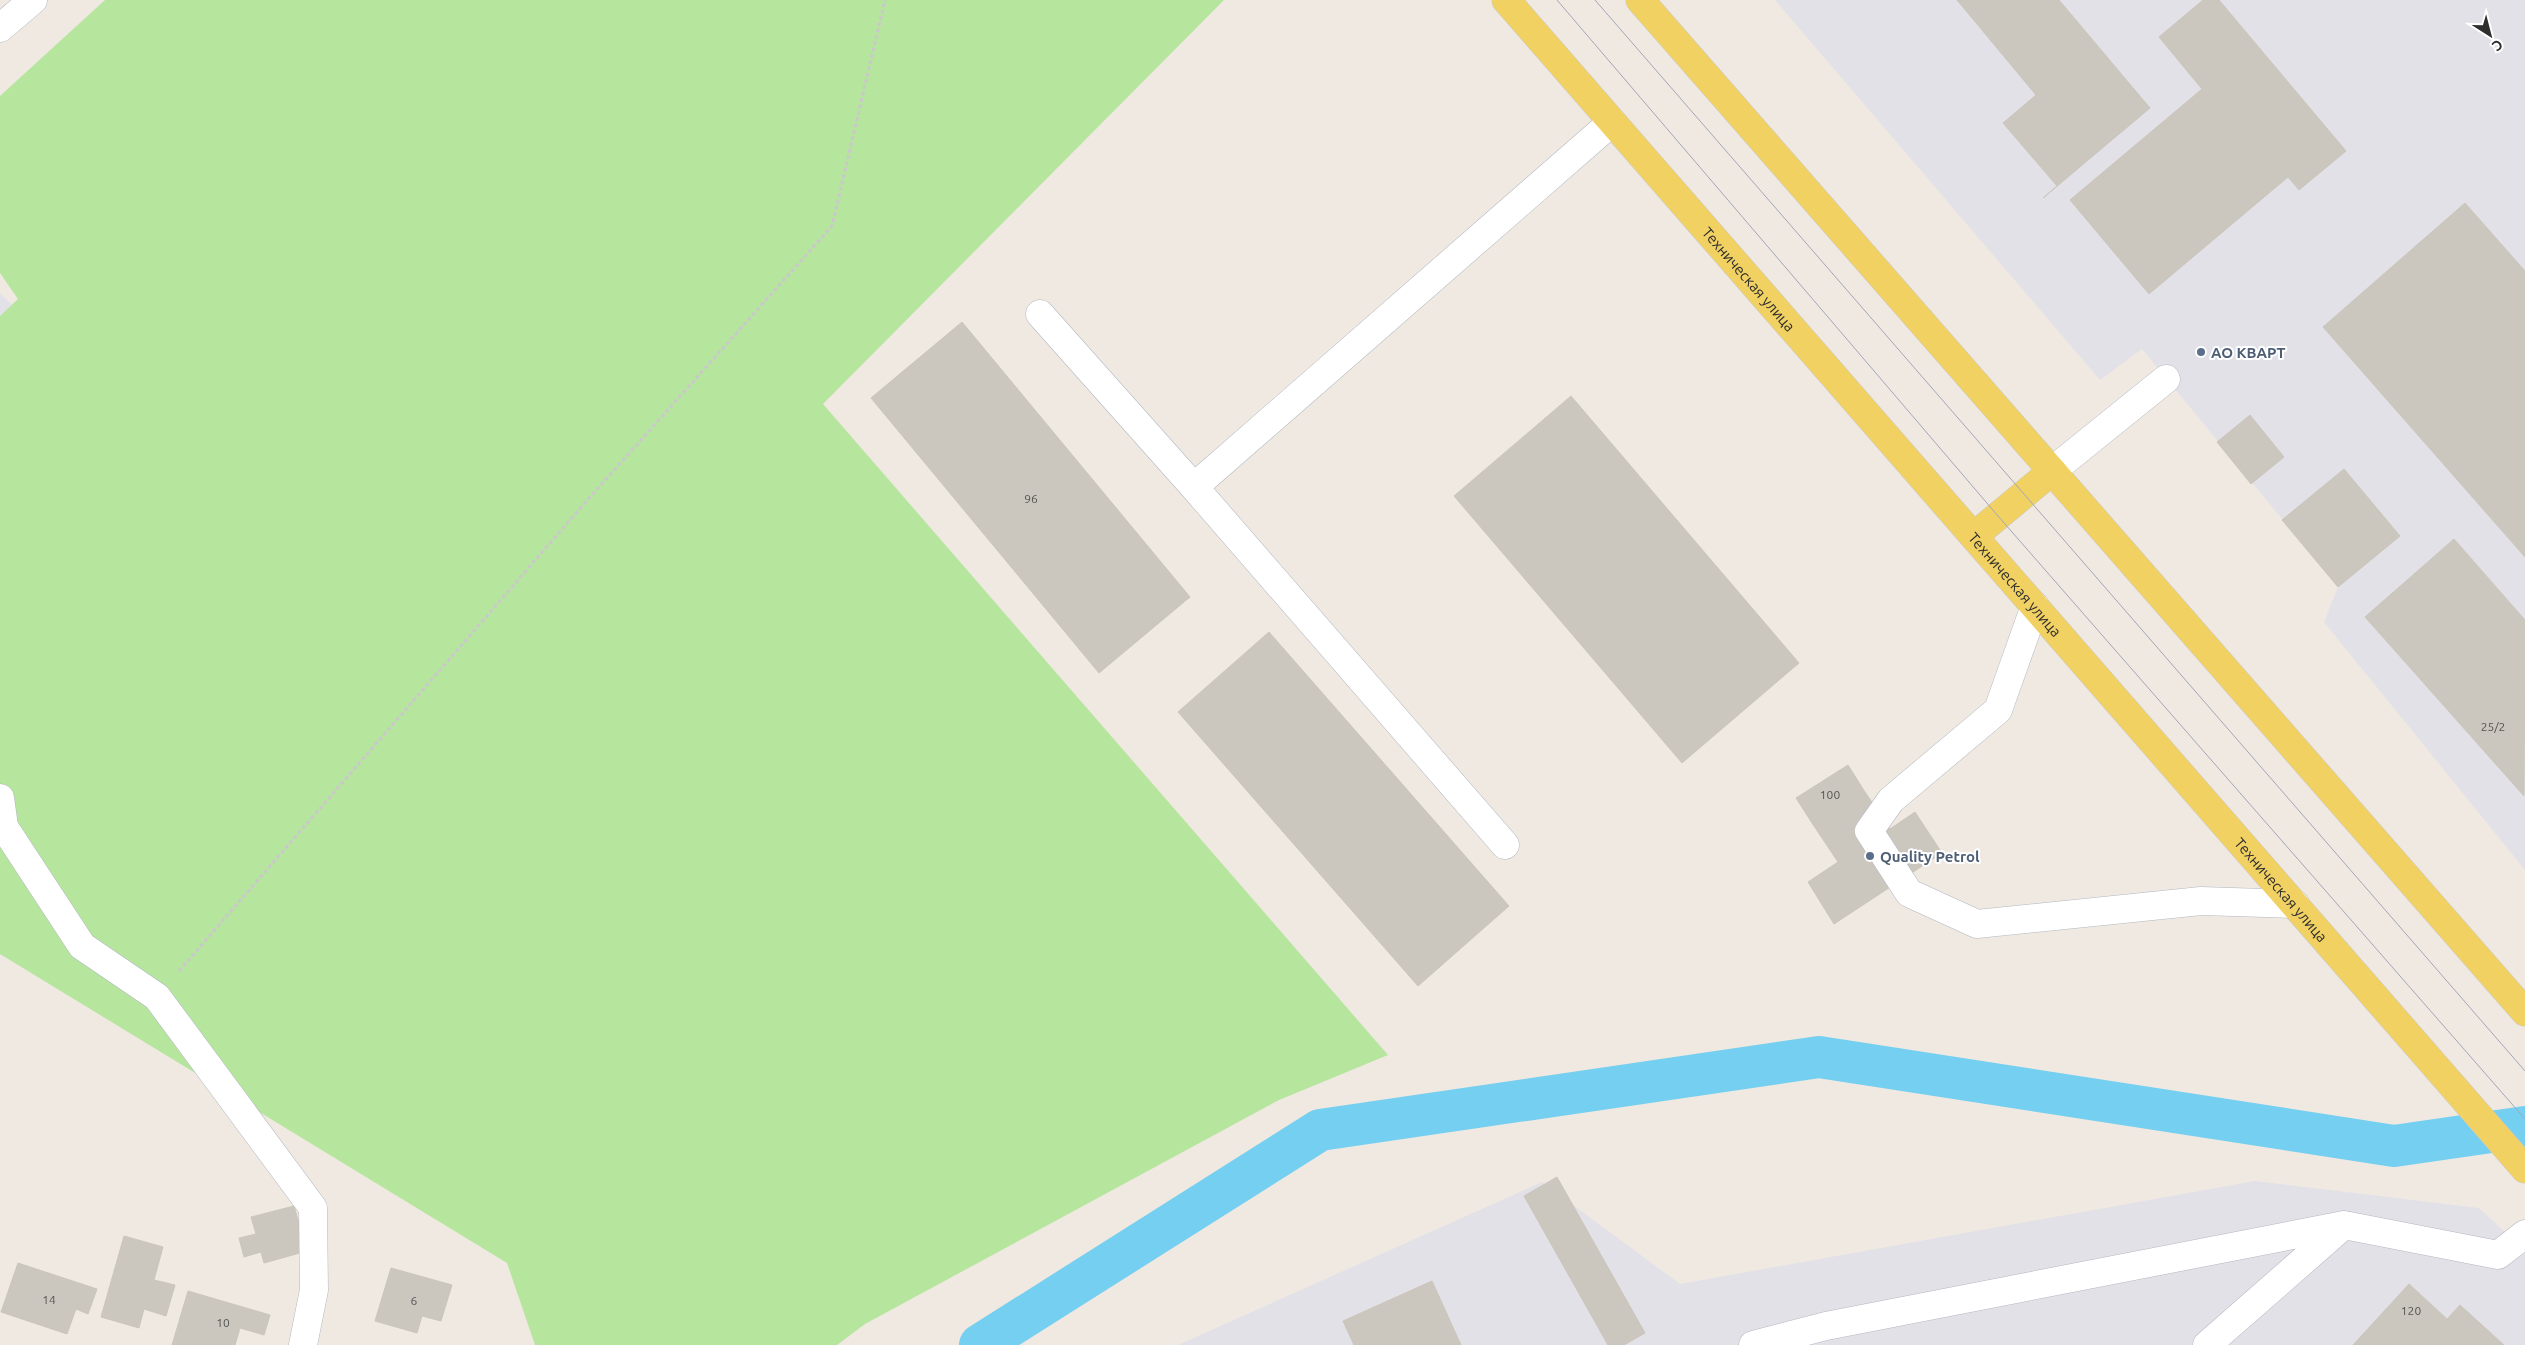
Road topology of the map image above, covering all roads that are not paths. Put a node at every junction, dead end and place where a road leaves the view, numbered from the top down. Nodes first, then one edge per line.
1 (33, 0) edge
2 (1506, 0) edge
3 (1640, 0) edge
4 (0, 28) edge
5 (1612, 122) junction
6 (1040, 314) dead end
7 (2166, 379) dead end
8 (2052, 471) junction
9 (1194, 487) junction
10 (1974, 536) junction
11 (2035, 606) junction
12 (0, 798) edge
13 (1505, 845) dead end
14 (2295, 904) junction
15 (2525, 1012) edge
16 (2525, 1169) edge
17 (2344, 1225) junction
18 (2525, 1234) edge
19 (2423, 1240) junction
20 (2401, 1259) dead end
21 (1820, 1336) edge
22 (303, 1345) edge
23 (1753, 1345) edge
24 (2207, 1345) edge

1 - 4 street
2 - 5 main road, Техническая улица
3 - 8 main road
5 - 9 street
5 - 10 main road, Техническая улица
6 - 9 street
7 - 8 street
8 - 10 main road
8 - 15 main road
9 - 13 street
10 - 11 main road, Техническая улица
11 - 14 main road, Техническая улица
11 - 14 street
12 - 22 street
14 - 16 main road, Техническая улица
17 - 19 street
17 - 21 street
17 - 24 street
18 - 19 street
19 - 20 street
21 - 23 street

